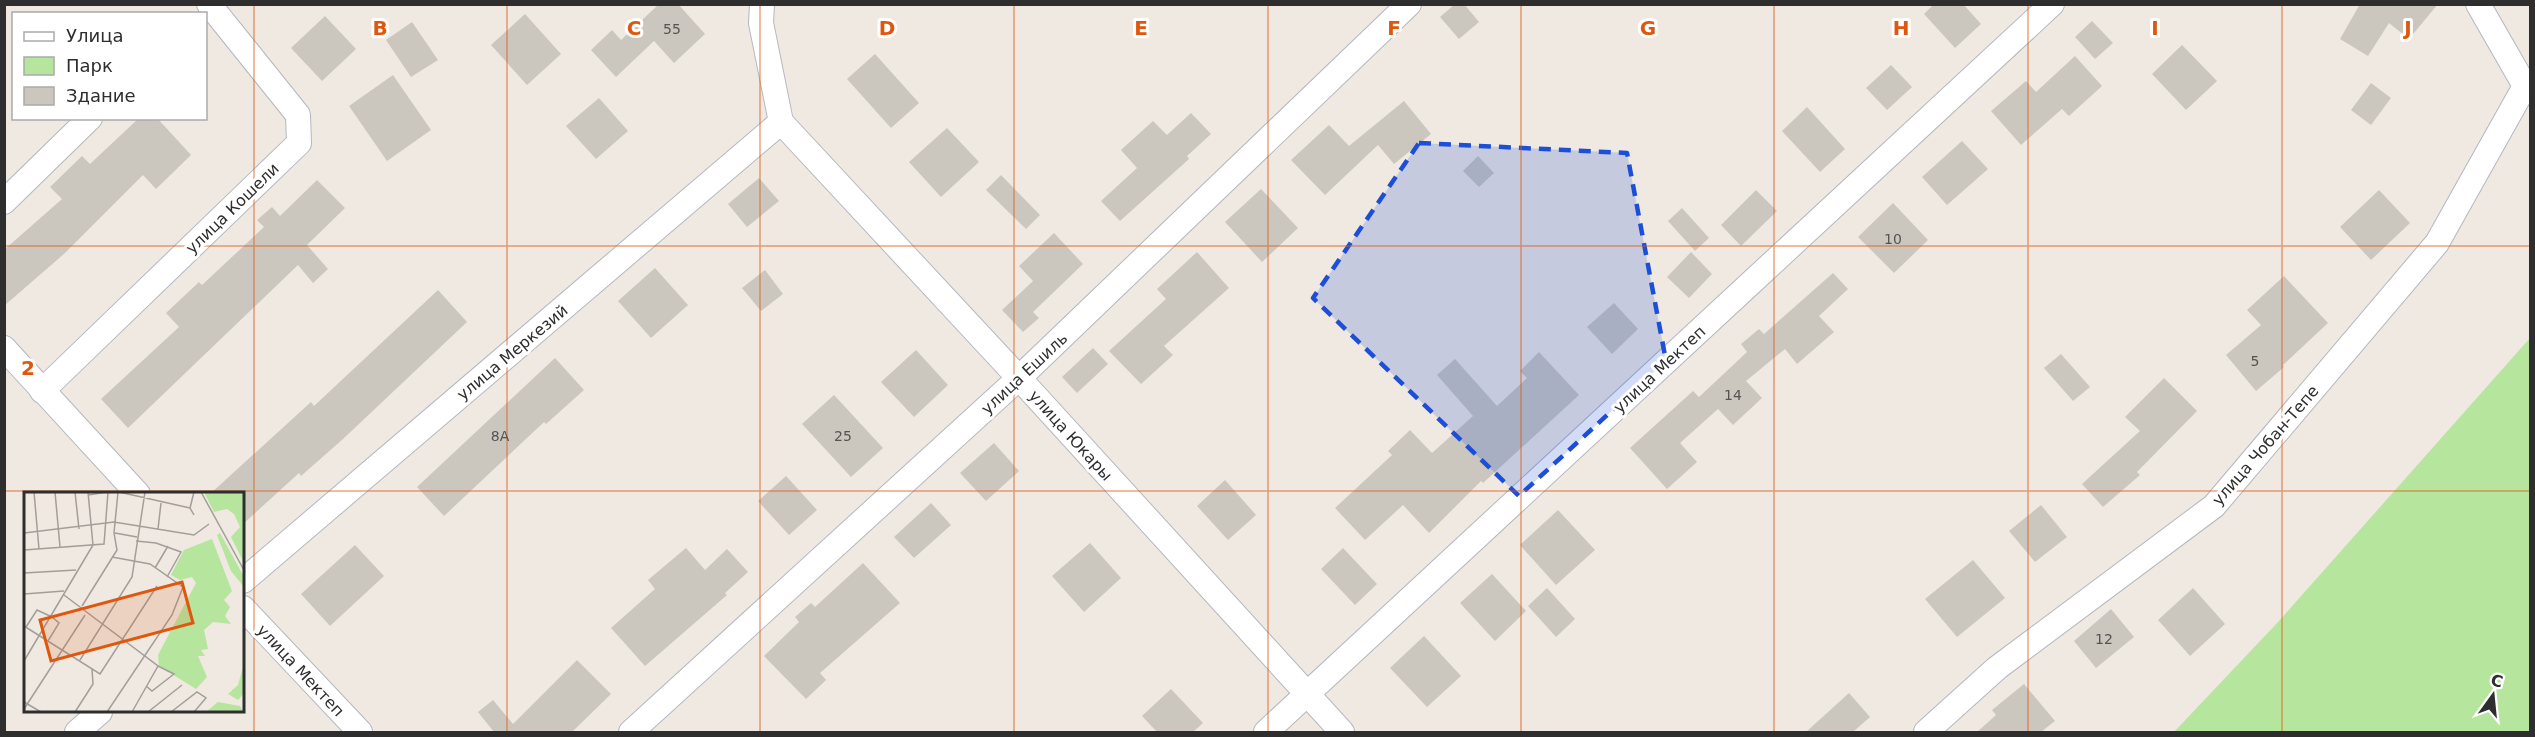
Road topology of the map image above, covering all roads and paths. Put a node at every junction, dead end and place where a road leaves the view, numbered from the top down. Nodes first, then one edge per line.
1 (208, 4) edge
2 (762, 4) edge
3 (1409, 4) edge
4 (2052, 4) edge
5 (2478, 4) edge
6 (88, 120) edge
7 (781, 122) junction
8 (4, 202) edge
9 (4, 348) edge
10 (1019, 378) junction
11 (42, 391) junction
12 (136, 492) edge
13 (244, 580) edge
14 (244, 609) edge
15 (1306, 695) junction
16 (98, 713) edge
17 (77, 732) edge
18 (360, 732) edge
19 (631, 732) edge
20 (1266, 732) edge
21 (1342, 732) edge
22 (1926, 732) edge

1 - 11 street, улица Кошели
2 - 7 street
3 - 10 street, улица Ешиль
4 - 15 street, улица Мектеп
5 - 22 street, улица Чобан-Тепе
6 - 8 street
7 - 10 street, улица Юкары
7 - 13 street, улица Меркезий
9 - 11 street
10 - 15 street, улица Юкары
10 - 19 street, улица Ешиль
11 - 12 street
14 - 18 street, улица Мектеп
15 - 20 street, улица Мектеп
15 - 21 street, улица Юкары
16 - 17 street

